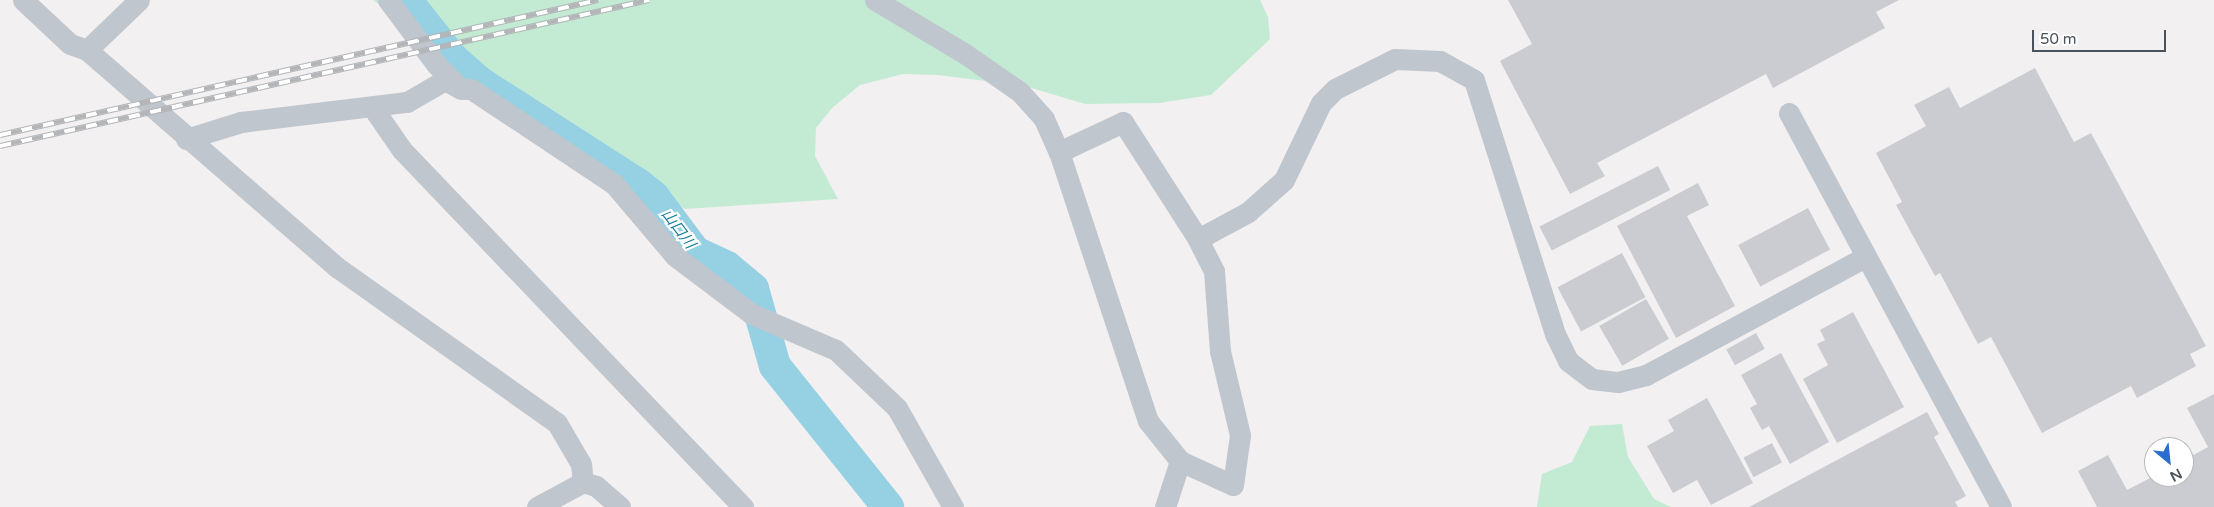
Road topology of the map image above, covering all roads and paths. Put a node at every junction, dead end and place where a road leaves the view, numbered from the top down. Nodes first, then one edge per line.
1 (23, 0) edge
2 (139, 0) edge
3 (388, 0) edge
4 (875, 0) edge
5 (86, 50) junction
6 (461, 89) junction
7 (373, 108) junction
8 (1789, 113) dead end
9 (186, 139) junction
10 (1059, 152) junction
11 (1198, 239) junction
12 (1864, 256) junction
13 (1180, 461) junction
14 (583, 482) junction
15 (537, 507) edge
16 (620, 507) edge
17 (743, 507) edge
18 (953, 507) edge
19 (1165, 507) edge
20 (2001, 507) edge

1 - 5 street
2 - 5 street
3 - 6 street
4 - 10 street
5 - 9 street
6 - 7 street
6 - 18 street
7 - 9 street
7 - 17 street
8 - 12 street
9 - 14 street
10 - 11 street
10 - 13 street
11 - 12 street
11 - 13 street
12 - 20 street
13 - 19 street
14 - 15 street
14 - 16 street

